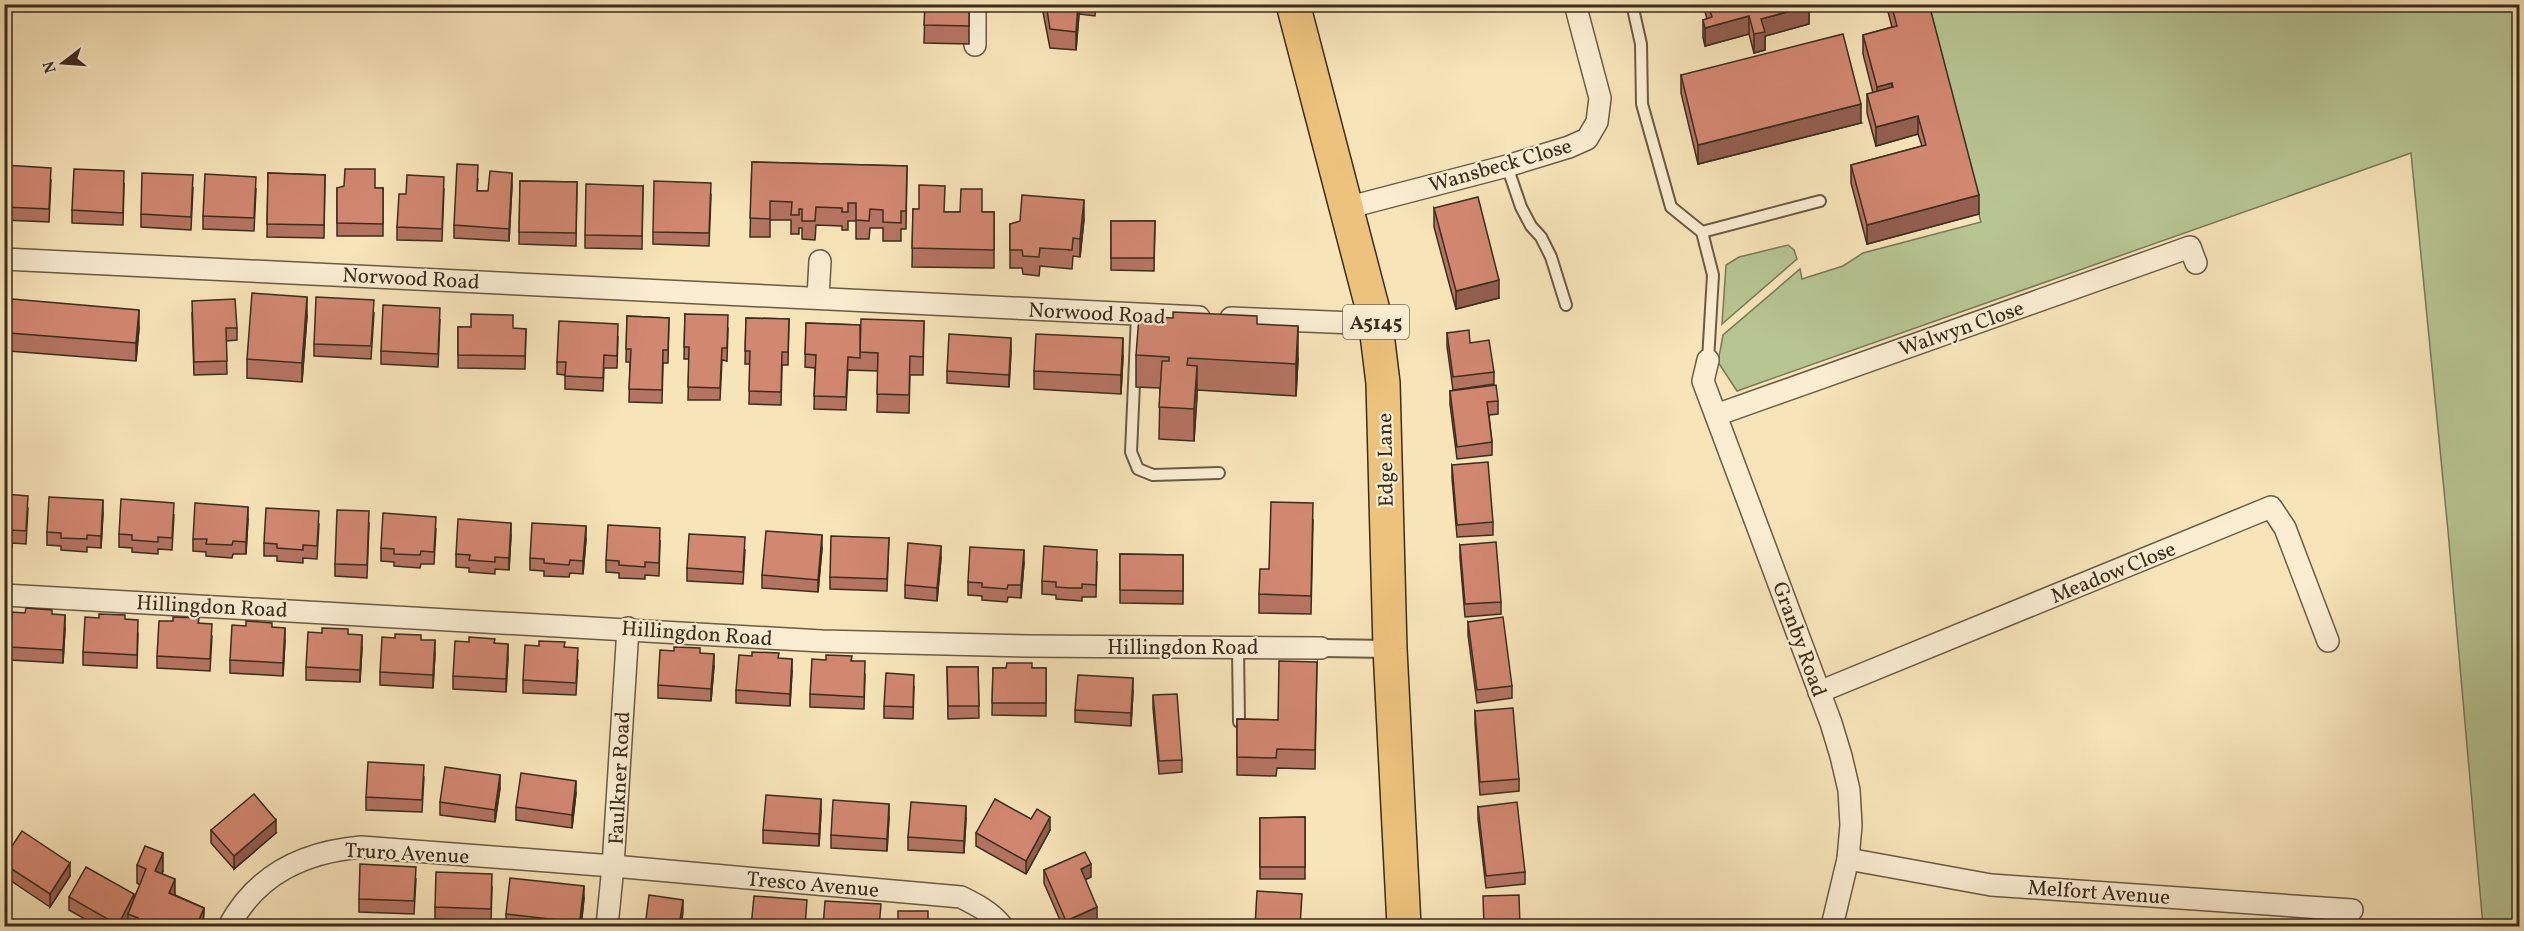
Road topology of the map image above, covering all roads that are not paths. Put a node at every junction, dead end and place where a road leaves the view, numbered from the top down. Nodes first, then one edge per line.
1 (975, 4) edge
2 (1293, 4) edge
3 (1575, 4) edge
4 (1632, 4) edge
5 (975, 45) dead end
6 (1507, 166) junction
7 (1820, 201) dead end
8 (1346, 208) junction
9 (1702, 232) junction
10 (4, 259) edge
11 (820, 261) dead end
12 (2196, 263) dead end
13 (818, 297) junction
14 (1566, 305) dead end
15 (1137, 315) junction
16 (1375, 318) junction
17 (1707, 360) joint
18 (1716, 415) junction
19 (1219, 473) dead end
20 (4, 595) edge
21 (628, 628) junction
22 (2328, 641) dead end
23 (1238, 648) junction
24 (1320, 648) joint
25 (1390, 649) junction
26 (1819, 692) junction
27 (1239, 722) edge
28 (1848, 859) junction
29 (614, 866) junction
30 (2352, 910) dead end
31 (229, 927) edge
32 (607, 927) edge
33 (1002, 927) edge
34 (1404, 927) edge
35 (1832, 927) edge

1 - 5 street
2 - 8 highway, Edge Lane / A5145
3 - 6 street, Wansbeck Close
4 - 9 lane
6 - 8 street, Wansbeck Close
6 - 14 lane
7 - 9 lane
8 - 16 highway, Edge Lane / A5145
9 - 17 lane
10 - 13 street, Norwood Road
11 - 13 street
12 - 18 street, Walwyn Close
13 - 15 street, Norwood Road
15 - 16 street, Norwood Road
15 - 19 lane
16 - 25 highway, Edge Lane / A5145
17 - 18 street, Granby Road
18 - 26 street, Granby Road
20 - 21 street, Hillingdon Road
21 - 23 street, Hillingdon Road
21 - 29 street, Faulkner Road
22 - 26 street, Meadow Close
23 - 24 street, Hillingdon Road
23 - 27 lane
24 - 25 street, Hillingdon Road
25 - 34 highway, Edge Lane / A5145
26 - 28 street, Granby Road
28 - 30 street, Melfort Avenue
28 - 35 street, Granby Road
29 - 31 street, Truro Avenue
29 - 32 street, Faulkner Road
29 - 33 street, Tresco Avenue

